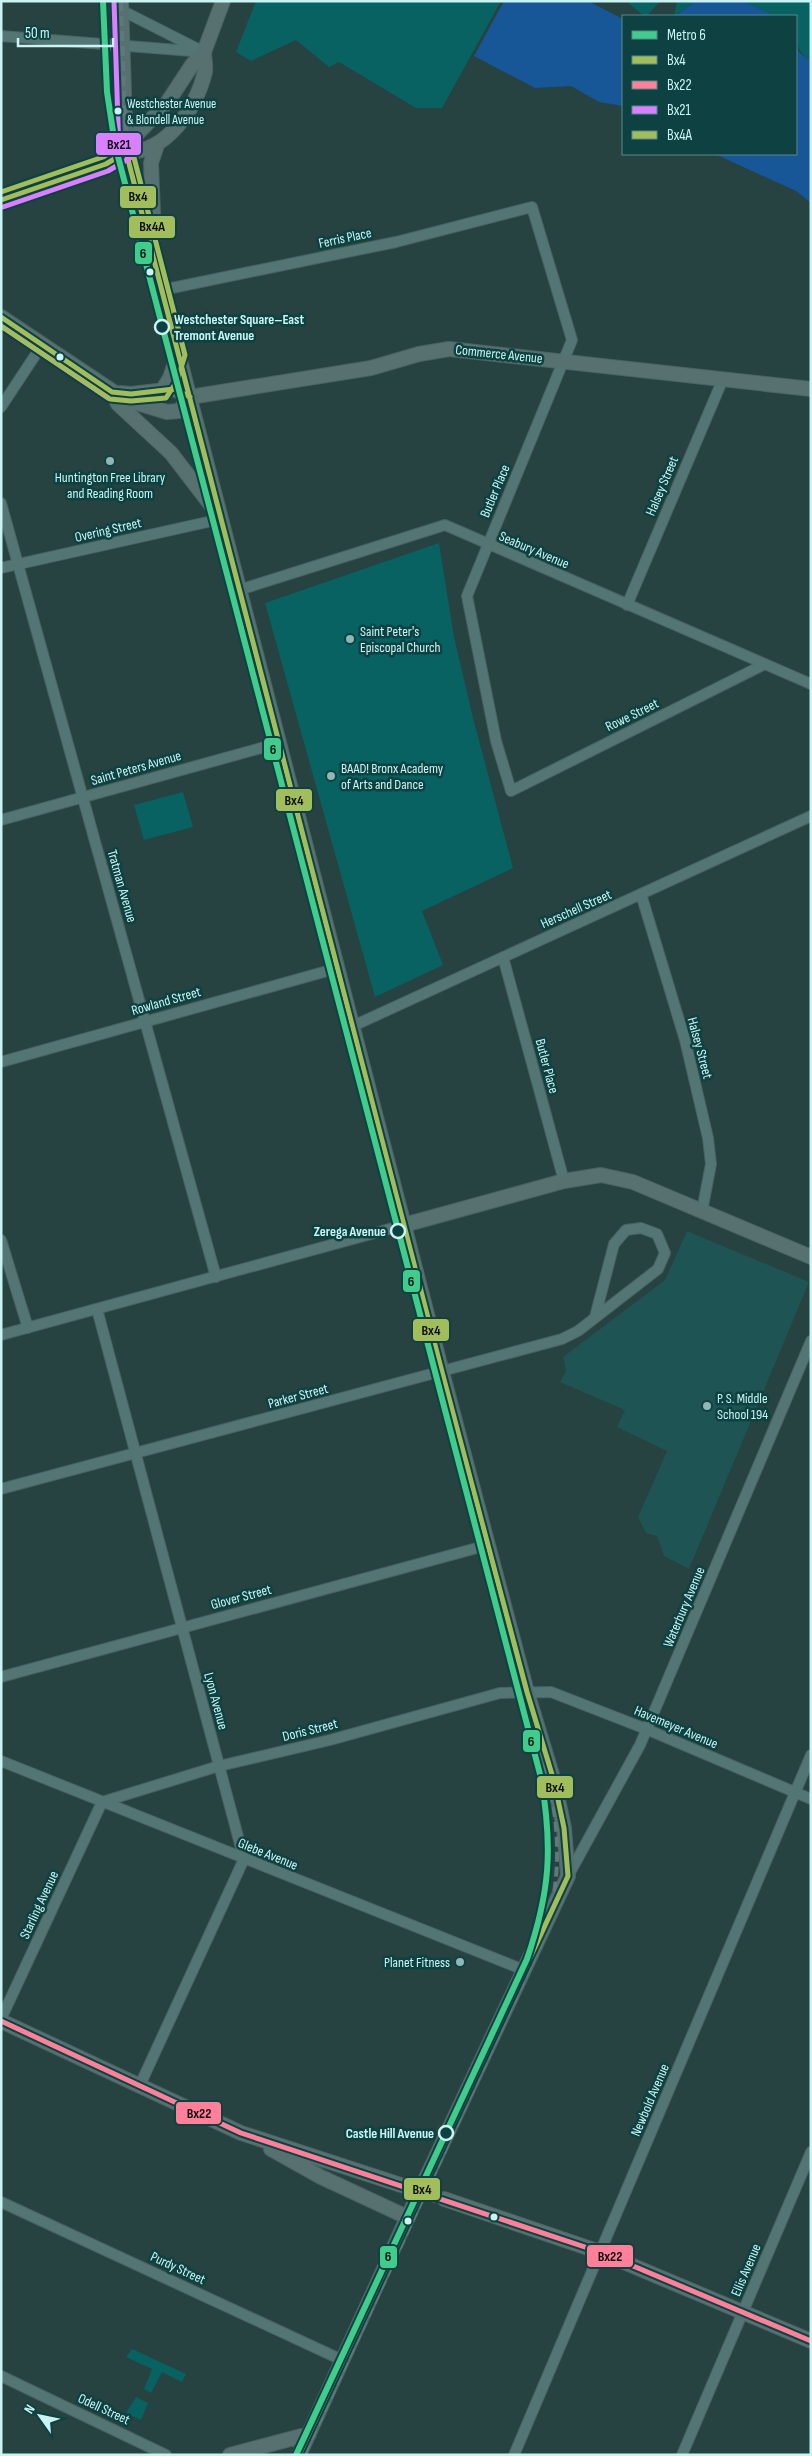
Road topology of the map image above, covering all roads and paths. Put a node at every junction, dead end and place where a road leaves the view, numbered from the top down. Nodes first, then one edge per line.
1 (223, 1) edge
2 (121, 5) edge
3 (1, 36) edge
4 (123, 45) junction
5 (204, 52) junction
6 (157, 145) junction
7 (126, 152) junction
8 (1, 200) edge
9 (532, 207) joint
10 (155, 265) junction
11 (162, 290) junction
12 (1, 317) edge
13 (42, 345) junction
14 (178, 354) junction
15 (564, 361) junction
16 (723, 379) junction
17 (811, 389) edge
18 (162, 391) junction
19 (112, 392) junction
20 (190, 397) junction
21 (1, 407) edge
22 (1, 503) edge
23 (221, 519) junction
24 (488, 545) junction
25 (18, 564) junction
26 (1, 568) edge
27 (239, 590) junction
28 (627, 605) junction
29 (765, 664) junction
30 (811, 684) edge
31 (279, 743) junction
32 (511, 791) joint
33 (83, 797) junction
34 (811, 816) edge
35 (1, 820) edge
36 (641, 894) junction
37 (503, 958) junction
38 (338, 968) junction
39 (145, 1021) junction
40 (353, 1026) junction
41 (1, 1062) edge
42 (564, 1181) junction
43 (702, 1211) junction
44 (404, 1225) junction
45 (1, 1240) edge
46 (811, 1257) edge
47 (216, 1277) junction
48 (97, 1309) junction
49 (595, 1318) junction
50 (28, 1328) junction
51 (1, 1335) edge
52 (811, 1341) edge
53 (442, 1372) junction
54 (136, 1453) junction
55 (1, 1489) edge
56 (488, 1545) junction
57 (182, 1627) junction
58 (1, 1676) edge
59 (527, 1692) junction
60 (646, 1729) junction
61 (811, 1755) edge
62 (1, 1761) edge
63 (219, 1766) junction
64 (795, 1792) junction
65 (811, 1799) edge
66 (102, 1802) junction
67 (244, 1859) junction
68 (568, 1876) junction
69 (524, 1970) junction
70 (1, 2020) edge
71 (140, 2085) junction
72 (241, 2133) junction
73 (811, 2152) edge
74 (404, 2186) tunnel mouth
75 (444, 2199) tunnel mouth
76 (1, 2202) edge
77 (407, 2217) junction
78 (600, 2252) junction
79 (743, 2312) junction
80 (811, 2341) edge
81 (342, 2360) junction
82 (1, 2376) edge
83 (309, 2434) junction
84 (166, 2455) edge
85 (230, 2455) edge
86 (299, 2455) edge
87 (514, 2455) edge
88 (682, 2455) edge

1 - 5 main road
2 - 4 main road
2 - 5 street
3 - 4 street
4 - 5 street
4 - 7 main road
5 - 6 main road
5 - 7 main road
6 - 7 main road
6 - 10 main road
7 - 8 main road
7 - 10 main road
9 - 11 street, Ferris Place
9 - 15 street, Butler Place
10 - 11 main road
11 - 14 main road
12 - 13 main road
13 - 19 main road
13 - 21 street
14 - 18 main road
14 - 20 main road
15 - 16 main road, Commerce Avenue
15 - 20 main road, Commerce Avenue
15 - 24 street, Butler Place
16 - 17 main road, Commerce Avenue
16 - 28 street, Halsey Street
18 - 19 main road
18 - 20 main road
19 - 20 main road
19 - 23 main road
20 - 23 main road
22 - 25 street, Tratman Avenue
23 - 25 street, Overing Street
23 - 27 main road
24 - 27 street, Seabury Avenue
24 - 28 street, Seabury Avenue
24 - 32 street, Butler Place
25 - 26 street, Overing Street
25 - 33 street, Tratman Avenue
27 - 31 main road
28 - 29 street, Seabury Avenue
29 - 30 street, Seabury Avenue
29 - 32 street, Rowe Street
31 - 33 street, Saint Peters Avenue
31 - 38 main road
33 - 35 street, Saint Peters Avenue
33 - 39 street, Tratman Avenue
34 - 36 street, Herschell Street
36 - 37 street, Herschell Street
36 - 43 street, Halsey Street
37 - 40 street, Herschell Street
37 - 42 street, Butler Place
38 - 39 street, Rowland Street
38 - 40 main road
39 - 41 street, Rowland Street
39 - 47 street, Tratman Avenue
40 - 44 main road
42 - 43 main road
42 - 44 main road
43 - 46 main road
44 - 47 street
44 - 53 main road
45 - 50 street
47 - 48 street
48 - 50 street
48 - 54 street, Lyon Avenue
49 - 49 street, Parker Street
49 - 53 street, Parker Street
50 - 51 street
52 - 60 street, Waterbury Avenue
53 - 54 street, Parker Street
53 - 56 main road
54 - 55 street, Parker Street
54 - 57 street, Lyon Avenue
56 - 57 street, Glover Street
56 - 59 main road
57 - 58 street, Glover Street
57 - 63 street, Lyon Avenue
59 - 60 street, Havemeyer Avenue
59 - 63 street, Doris Street
59 - 68 main road
60 - 64 street, Havemeyer Avenue
60 - 68 street, Waterbury Avenue
61 - 64 street, Newbold Avenue
62 - 66 street, Glebe Avenue
63 - 66 street, Doris Street
63 - 67 street, Lyon Avenue
64 - 65 street, Havemeyer Avenue
64 - 78 street, Newbold Avenue
66 - 67 street, Glebe Avenue
66 - 70 street, Starling Avenue
67 - 69 street, Glebe Avenue
67 - 71 street
68 - 69 main road
69 - 77 main road
70 - 71 main road
71 - 72 main road
72 - 74 main road
72 - 77 main road
73 - 79 street, Ellis Avenue
75 - 78 main road
76 - 81 street, Purdy Street
77 - 81 main road
78 - 79 main road
78 - 87 street, Newbold Avenue
79 - 80 main road
79 - 88 street, Ellis Avenue
81 - 83 main road
82 - 84 street, Odell Street
83 - 85 main road
83 - 86 main road

